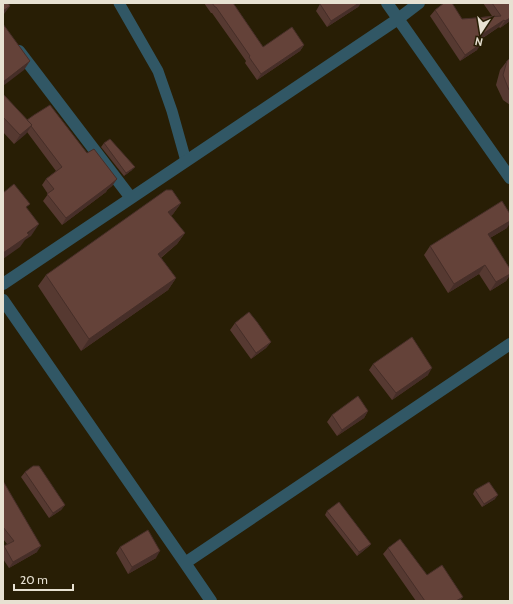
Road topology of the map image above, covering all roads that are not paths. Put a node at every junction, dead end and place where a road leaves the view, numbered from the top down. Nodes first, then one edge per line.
1 (119, 3) edge
2 (387, 3) edge
3 (420, 3) edge
4 (398, 18) junction
5 (14, 44) edge
6 (186, 161) junction
7 (510, 178) edge
8 (131, 198) junction
9 (3, 284) edge
10 (3, 300) edge
11 (510, 344) edge
12 (185, 563) junction
13 (211, 601) edge

1 - 6 lane
2 - 4 street
3 - 4 street
4 - 6 street
4 - 7 street
5 - 8 street
6 - 8 street
8 - 9 street
10 - 12 street
11 - 12 street
12 - 13 street

